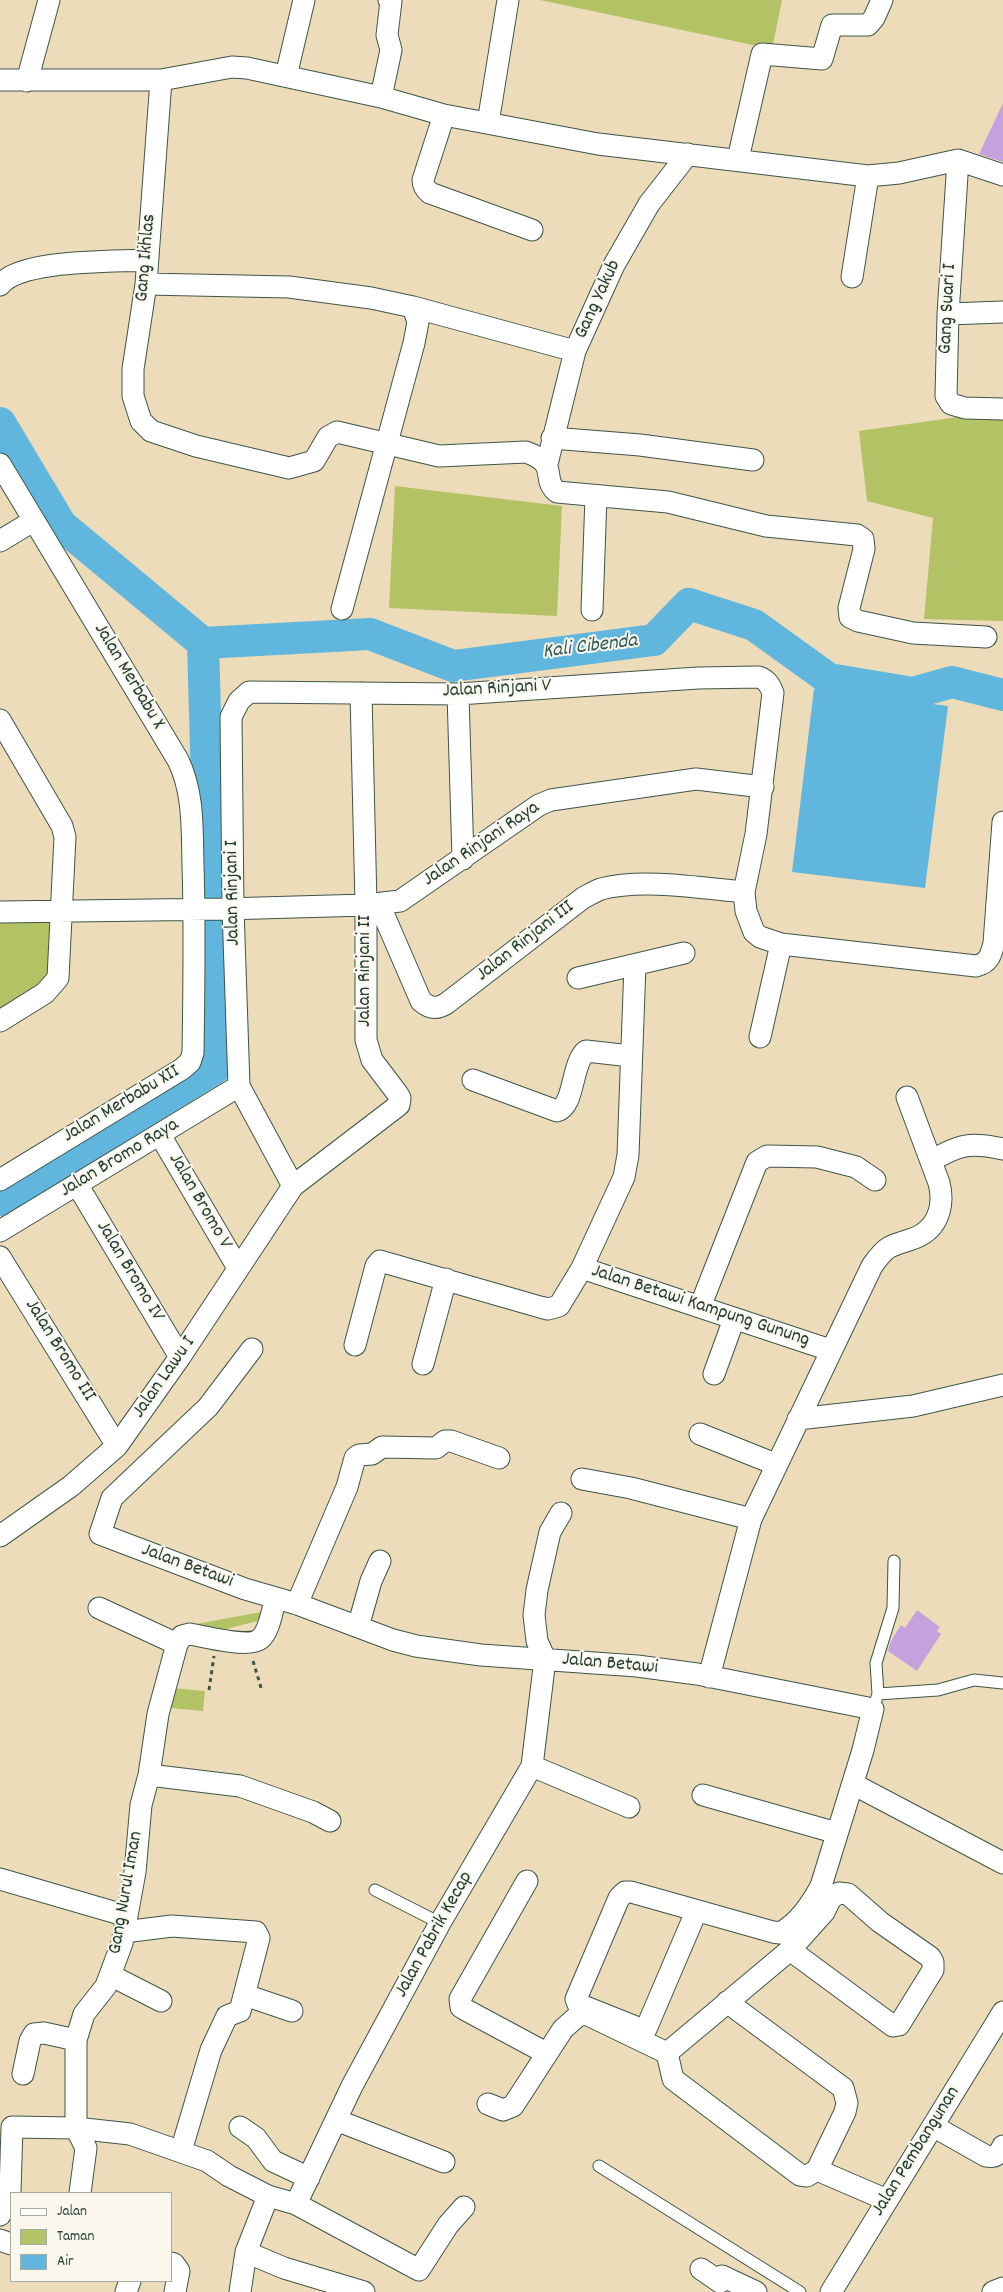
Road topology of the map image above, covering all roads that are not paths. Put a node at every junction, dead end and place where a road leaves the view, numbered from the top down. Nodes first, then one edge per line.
1 (50, 0) edge
2 (304, 0) edge
3 (390, 0) edge
4 (508, 0) edge
5 (882, 0) edge
6 (286, 76) junction
7 (0, 80) edge
8 (161, 80) junction
9 (27, 81) junction
10 (381, 97) junction
11 (444, 115) junction
12 (488, 123) junction
13 (688, 154) junction
14 (738, 160) junction
15 (958, 160) junction
16 (1003, 175) edge
17 (868, 176) junction
18 (532, 230) dead end
19 (147, 260) junction
20 (852, 277) dead end
21 (146, 284) junction
22 (0, 285) edge
23 (413, 307) junction
24 (1003, 312) edge
25 (948, 314) junction
26 (575, 351) junction
27 (1003, 409) edge
28 (552, 438) junction
29 (386, 445) junction
30 (752, 460) dead end
31 (0, 464) edge
32 (547, 464) junction
33 (596, 496) junction
34 (33, 521) junction
35 (0, 541) edge
36 (342, 609) dead end
37 (592, 610) dead end
38 (986, 637) dead end
39 (361, 693) junction
40 (458, 694) junction
41 (239, 701) joint
42 (0, 720) edge
43 (763, 787) junction
44 (1003, 822) edge
45 (463, 859) junction
46 (744, 892) junction
47 (372, 904) junction
48 (228, 909) junction
49 (198, 910) junction
50 (0, 912) edge
51 (62, 912) junction
52 (781, 944) junction
53 (684, 953) dead end
54 (635, 965) junction
55 (578, 978) dead end
56 (0, 1021) edge
57 (760, 1036) dead end
58 (631, 1056) junction
59 (473, 1080) dead end
60 (239, 1086) junction
61 (907, 1097) dead end
62 (160, 1135) junction
63 (1003, 1148) edge
64 (931, 1161) junction
65 (0, 1180) edge
66 (875, 1180) dead end
67 (78, 1186) junction
68 (293, 1186) junction
69 (0, 1232) edge
70 (0, 1257) edge
71 (238, 1268) junction
72 (582, 1268) junction
73 (446, 1279) junction
74 (700, 1307) junction
75 (734, 1319) junction
76 (355, 1345) dead end
77 (252, 1349) dead end
78 (830, 1350) junction
79 (180, 1357) junction
80 (423, 1364) dead end
81 (714, 1374) dead end
82 (1003, 1385) edge
83 (798, 1419) junction
84 (700, 1434) dead end
85 (117, 1446) junction
86 (500, 1458) dead end
87 (775, 1464) junction
88 (582, 1479) dead end
89 (561, 1513) dead end
90 (751, 1519) junction
91 (0, 1536) edge
92 (380, 1561) dead end
93 (894, 1561) dead end
94 (276, 1598) junction
95 (297, 1604) junction
96 (99, 1608) dead end
97 (358, 1627) junction
98 (177, 1644) junction
99 (546, 1659) junction
100 (709, 1677) junction
101 (1003, 1683) edge
102 (875, 1702) junction
103 (532, 1766) junction
104 (149, 1775) junction
105 (853, 1784) junction
106 (703, 1796) dead end
107 (629, 1807) dead end
108 (330, 1821) dead end
109 (837, 1833) junction
110 (1003, 1862) edge
111 (0, 1879) edge
112 (528, 1881) dead end
113 (375, 1890) dead end
114 (696, 1912) junction
115 (440, 1923) junction
116 (126, 1924) junction
117 (790, 1950) junction
118 (110, 1975) junction
119 (245, 1996) junction
120 (161, 2001) dead end
121 (727, 2002) junction
122 (292, 2011) dead end
123 (1003, 2012) edge
124 (76, 2040) junction
125 (667, 2053) junction
126 (546, 2054) junction
127 (23, 2074) dead end
128 (488, 2104) dead end
129 (336, 2120) junction
130 (6, 2125) edge
131 (933, 2126) junction
132 (240, 2127) dead end
133 (76, 2128) junction
134 (1003, 2146) edge
135 (181, 2151) junction
136 (444, 2162) dead end
137 (599, 2166) dead end
138 (818, 2170) junction
139 (309, 2178) junction
140 (14, 2192) edge
141 (80, 2192) edge
142 (268, 2196) junction
143 (10, 2199) edge
144 (887, 2200) junction
145 (296, 2204) junction
146 (464, 2207) dead end
147 (0, 2215) edge
148 (246, 2252) junction
149 (172, 2263) edge
150 (700, 2270) dead end
151 (1003, 2288) edge
152 (175, 2292) edge
153 (240, 2292) edge
154 (364, 2292) edge
155 (756, 2292) edge
156 (800, 2292) edge
157 (831, 2292) edge
158 (992, 2292) edge

1 - 9 street
2 - 6 street
3 - 10 street
4 - 12 street
5 - 14 street
6 - 8 street
6 - 10 street
7 - 9 street
8 - 9 street
8 - 19 street, Gang Ikhlas
10 - 11 street
11 - 12 street
11 - 18 street
12 - 13 street
13 - 14 street
13 - 26 street, Gang Yakub
14 - 17 street
15 - 16 street
15 - 17 street
15 - 25 street, Gang Suari I
17 - 20 street
19 - 21 street, Gang Ikhlas
19 - 22 street
21 - 23 street
21 - 29 street, Gang Ikhlas
23 - 26 street
23 - 29 street
24 - 25 street
25 - 27 street, Gang Suari I
26 - 28 street, Gang Yakub
28 - 30 street
28 - 32 street, Gang Yakub
29 - 32 street
29 - 36 street
31 - 34 street, Jalan Merbabu X
32 - 33 street
33 - 37 street
33 - 38 street
34 - 35 street
34 - 49 street, Jalan Merbabu X
39 - 40 street, Jalan Rinjani V
39 - 41 street, Jalan Rinjani V
39 - 47 street, Jalan Rinjani II
40 - 43 street, Jalan Rinjani V
40 - 45 street
41 - 48 street, Jalan Rinjani I
42 - 51 street
43 - 45 street, Jalan Rinjani Raya
43 - 46 street
44 - 52 street
45 - 47 street, Jalan Rinjani Raya
46 - 47 street, Jalan Rinjani III
46 - 52 street
47 - 48 street, Jalan Rinjani Raya
47 - 68 street, Jalan Rinjani II
48 - 49 street, Jalan Rinjani Raya
48 - 60 street, Jalan Rinjani I
49 - 51 street, Jalan Rinjani Raya
49 - 65 street, Jalan Merbabu XII
50 - 51 street, Jalan Rinjani Raya
51 - 56 street
52 - 57 street
53 - 54 street
54 - 55 street
54 - 58 street
58 - 59 street
58 - 72 street
60 - 62 street, Jalan Bromo Raya
60 - 68 street
61 - 64 street, Jalan Betawi Kampung Gunung
62 - 67 street, Jalan Bromo Raya
62 - 71 street, Jalan Bromo V
63 - 64 street
64 - 78 street, Jalan Betawi Kampung Gunung
66 - 74 street
67 - 69 street, Jalan Bromo Raya
67 - 79 street, Jalan Bromo IV
68 - 71 street, Jalan Lawu I
70 - 85 street, Jalan Bromo III
71 - 79 street, Jalan Lawu I
72 - 73 street, Jalan Betawi Kampung Gunung
72 - 74 street, Jalan Betawi Kampung Gunung
73 - 76 street, Jalan Betawi Kampung Gunung
73 - 80 street
74 - 75 street, Jalan Betawi Kampung Gunung
75 - 78 street, Jalan Betawi Kampung Gunung
75 - 81 street
77 - 94 street, Jalan Betawi
78 - 83 street, Jalan Betawi Kampung Gunung
79 - 85 street, Jalan Lawu I
82 - 83 street
83 - 87 street, Jalan Betawi Kampung Gunung
84 - 87 street
85 - 91 street, Jalan Lawu I
86 - 95 street
87 - 90 street, Jalan Betawi Kampung Gunung
88 - 90 street
89 - 99 street
90 - 100 street, Jalan Betawi Kampung Gunung
92 - 97 street
93 - 102 lane
94 - 95 street, Jalan Betawi
94 - 98 street
95 - 97 street, Jalan Betawi
96 - 98 street
97 - 99 street, Jalan Betawi
98 - 104 street, Gang Nurul Iman
99 - 100 street, Jalan Betawi
99 - 103 street, Jalan Pabrik Kecap
100 - 102 street, Jalan Betawi
101 - 102 lane
102 - 105 street
103 - 107 street
103 - 115 street, Jalan Pabrik Kecap
104 - 108 street
104 - 116 street, Gang Nurul Iman
105 - 109 street
105 - 110 street
106 - 109 street
109 - 114 street
111 - 116 street
112 - 126 street
113 - 115 lane
114 - 114 street
115 - 129 street, Jalan Pabrik Kecap
116 - 118 street, Gang Nurul Iman
116 - 119 street
117 - 117 street
117 - 121 street
118 - 120 street
118 - 124 street, Gang Nurul Iman
119 - 122 street
119 - 135 street
121 - 125 street
121 - 138 street
123 - 131 street, Jalan Pembangunan
124 - 127 street
124 - 133 street, Gang Nurul Iman
125 - 126 street
125 - 138 street
126 - 128 street
129 - 136 street
129 - 139 street, Jalan Pabrik Kecap
130 - 133 street
130 - 140 street
131 - 134 street
131 - 144 street, Jalan Pembangunan
132 - 139 street
133 - 135 street
133 - 141 street
135 - 142 street
137 - 156 lane
138 - 144 street
139 - 145 street, Jalan Pabrik Kecap
142 - 145 street
142 - 148 street
143 - 147 street
144 - 157 street, Jalan Pembangunan
145 - 146 street
148 - 153 street
148 - 154 street
149 - 152 street
150 - 155 street
151 - 158 street

